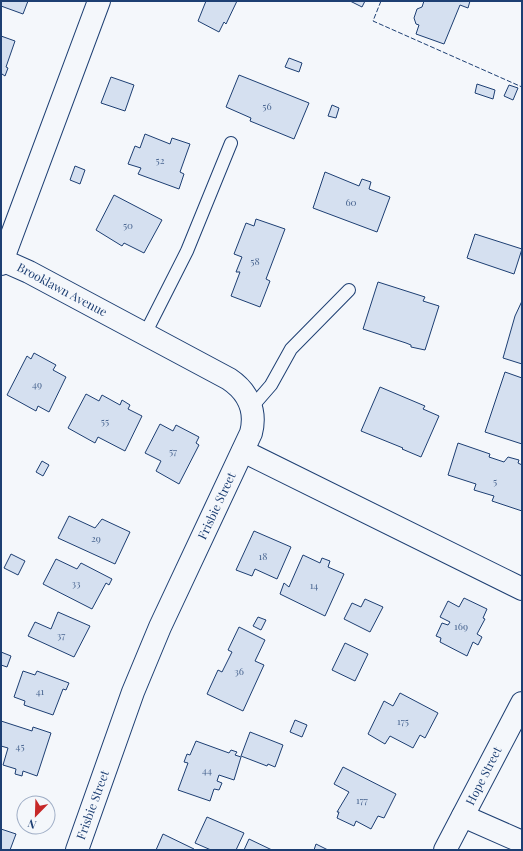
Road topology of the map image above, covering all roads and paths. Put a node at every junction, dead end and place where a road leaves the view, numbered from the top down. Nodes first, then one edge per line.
1 (99, 1) edge
2 (231, 143) dead end
3 (2, 262) edge
4 (349, 290) dead end
5 (145, 334) junction
6 (251, 408) junction
7 (243, 451) junction
8 (522, 589) edge
9 (522, 703) edge
10 (463, 816) junction
11 (522, 842) edge
12 (77, 850) edge
13 (446, 850) edge

1 - 3 street, Brooklawn Avenue
2 - 5 lane
3 - 5 street, Brooklawn Avenue
4 - 6 lane
5 - 6 street, Brooklawn Avenue
6 - 7 street, Brooklawn Avenue
7 - 8 street
7 - 12 street, Frisbie Street
9 - 10 street, Hope Street
10 - 11 street
10 - 13 street, Hope Street

